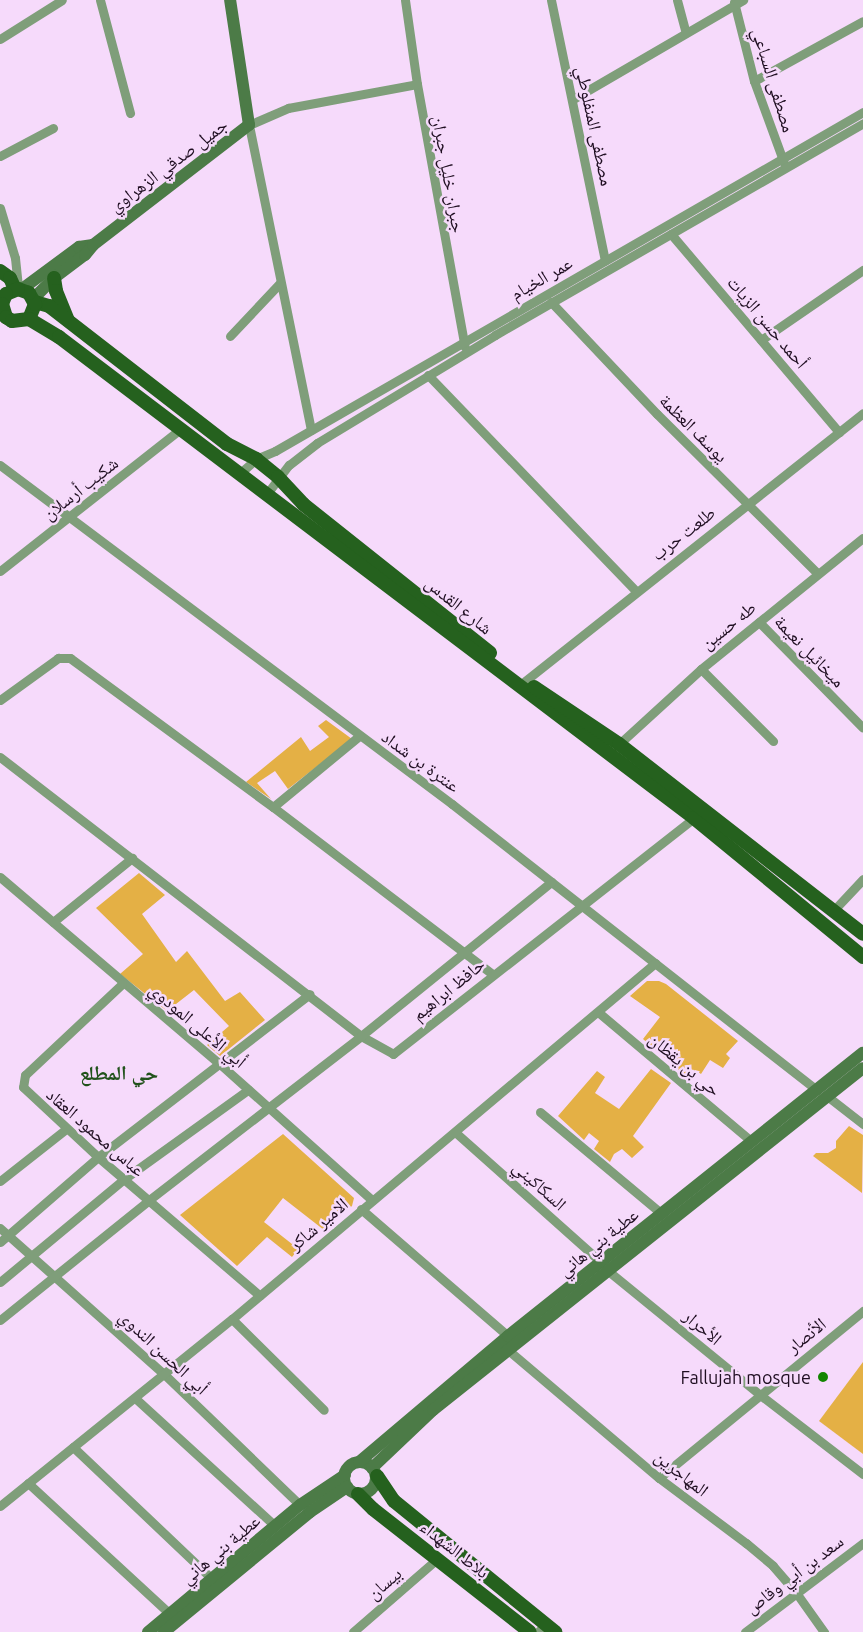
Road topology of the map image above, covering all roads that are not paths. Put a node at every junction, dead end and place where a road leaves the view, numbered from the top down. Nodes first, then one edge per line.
1 (62, 0) edge
2 (100, 0) edge
3 (230, 0) edge
4 (405, 0) edge
5 (551, 0) edge
6 (677, 0) edge
7 (737, 2) edge
8 (863, 21) edge
9 (686, 33) junction
10 (0, 39) edge
11 (754, 81) junction
12 (417, 84) junction
13 (573, 99) junction
14 (863, 112) edge
15 (130, 113) dead end
16 (863, 123) edge
17 (249, 125) junction
18 (53, 128) dead end
19 (0, 156) edge
20 (784, 164) junction
21 (0, 208) edge
22 (671, 234) junction
23 (93, 244) junction
24 (605, 260) junction
25 (0, 270) edge
26 (863, 270) edge
27 (54, 278) junction
28 (280, 283) junction
29 (18, 289) junction
30 (34, 300) junction
31 (551, 302) junction
32 (1, 303) edge
33 (29, 319) junction
34 (69, 322) junction
35 (6, 323) edge
36 (230, 336) dead end
37 (761, 340) junction
38 (463, 342) junction
39 (467, 352) junction
40 (428, 375) junction
41 (863, 413) edge
42 (179, 430) junction
43 (311, 430) junction
44 (839, 432) junction
45 (255, 459) junction
46 (0, 465) edge
47 (239, 474) junction
48 (278, 477) junction
49 (266, 495) junction
50 (746, 504) junction
51 (72, 516) junction
52 (863, 538) edge
53 (0, 571) edge
54 (817, 573) junction
55 (636, 591) junction
56 (759, 622) junction
57 (701, 669) junction
58 (525, 681) junction
59 (0, 700) edge
60 (863, 728) edge
61 (359, 736) junction
62 (772, 741) dead end
63 (619, 744) junction
64 (0, 757) edge
65 (273, 807) junction
66 (694, 818) junction
67 (132, 858) junction
68 (0, 877) edge
69 (863, 879) edge
70 (551, 882) junction
71 (581, 905) junction
72 (833, 911) junction
73 (53, 921) junction
74 (863, 934) edge
75 (464, 952) junction
76 (863, 957) edge
77 (655, 963) junction
78 (492, 974) junction
79 (122, 984) junction
80 (310, 994) junction
81 (598, 1012) junction
82 (361, 1036) junction
83 (863, 1053) edge
84 (221, 1065) junction
85 (863, 1068) edge
86 (248, 1090) junction
87 (822, 1093) junction
88 (268, 1108) junction
89 (540, 1112) dead end
90 (863, 1124) edge
91 (66, 1129) junction
92 (455, 1131) junction
93 (751, 1141) junction
94 (98, 1157) junction
95 (124, 1179) junction
96 (0, 1181) edge
97 (148, 1200) junction
98 (372, 1200) junction
99 (361, 1209) junction
100 (662, 1214) junction
101 (0, 1228) edge
102 (8, 1235) junction
103 (0, 1242) edge
104 (33, 1256) junction
105 (605, 1266) junction
106 (56, 1275) junction
107 (0, 1282) edge
108 (260, 1296) junction
109 (863, 1311) edge
110 (232, 1319) junction
111 (0, 1320) edge
112 (508, 1336) junction
113 (508, 1350) junction
114 (165, 1374) junction
115 (759, 1394) junction
116 (135, 1398) junction
117 (324, 1410) dead end
118 (73, 1447) junction
119 (359, 1462) junction
120 (374, 1472) junction
121 (863, 1474) edge
122 (659, 1478) junction
123 (28, 1484) junction
124 (350, 1485) junction
125 (300, 1505) junction
126 (0, 1506) edge
127 (275, 1526) junction
128 (863, 1543) edge
129 (438, 1558) junction
130 (212, 1579) junction
131 (797, 1594) junction
132 (170, 1614) junction
133 (546, 1630) edge
134 (148, 1632) edge
135 (164, 1632) edge
136 (353, 1632) edge
137 (530, 1632) edge
138 (745, 1632) edge
139 (824, 1632) edge

1 - 10 street
2 - 15 street
3 - 17 main road, جميل صدقي الزهراوي
4 - 12 street, جبران خليل جبران
5 - 13 street, مصطفى المنفلوطي
6 - 9 street
7 - 9 street
7 - 11 street, مصطفى السباعي
8 - 11 street
9 - 13 street
11 - 20 street, مصطفى السباعي
12 - 17 street
12 - 38 street, جبران خليل جبران
13 - 24 street, مصطفى المنفلوطي
14 - 20 street, عمر الخيام
16 - 20 street, عمر الخيام
17 - 23 main road, جميل صدقي الزهراوي
17 - 28 street
18 - 19 street
20 - 22 street, عمر الخيام
20 - 24 street, عمر الخيام
21 - 29 street
22 - 31 street, عمر الخيام
22 - 37 street, أحمد حسن الزيات
23 - 27 main road
23 - 29 main road
24 - 38 street, عمر الخيام
25 - 29 main road
26 - 37 street
27 - 30 main road
27 - 34 main road
28 - 36 street
28 - 43 street
29 - 30 main road
29 - 32 main road
30 - 33 main road
30 - 34 main road, شارع القدس
31 - 39 street, عمر الخيام
31 - 50 street, يوسف العظمة
32 - 35 main road
33 - 35 main road
33 - 42 main road
34 - 45 main road, شارع القدس
37 - 44 street, أحمد حسن الزيات
38 - 39 street, جبران خليل جبران
38 - 43 street, عمر الخيام
39 - 40 street, عمر الخيام
40 - 48 street, عمر الخيام
40 - 55 street
41 - 44 street, طلعت حرب
42 - 47 main road
42 - 51 street, شكيب أرسلان
43 - 45 street, عمر الخيام
44 - 50 street, طلعت حرب
45 - 47 street, عمر الخيام
45 - 48 main road, شارع القدس
46 - 51 street, عنترة بن شداد
47 - 49 main road
48 - 49 street, عمر الخيام
48 - 58 main road, شارع القدس
49 - 66 main road
50 - 54 street, يوسف العظمة
50 - 55 street, طلعت حرب
51 - 53 street, شكيب أرسلان
51 - 61 street, عنترة بن شداد
52 - 54 street, طه حسين
54 - 56 street, طه حسين
55 - 58 street, طلعت حرب
56 - 57 street, طه حسين
56 - 60 street, ميخائيل نعيمة
57 - 62 street
57 - 63 street, طه حسين
58 - 63 main road, شارع القدس
59 - 65 street
61 - 65 street
61 - 70 street, عنترة بن شداد
63 - 72 main road, شارع القدس
64 - 67 street, حافظ ابراهيم
65 - 75 street
66 - 71 street, حافظ ابراهيم
66 - 76 main road
67 - 73 street
67 - 80 street, حافظ ابراهيم
68 - 73 street, أبي الأعلى المودوي
69 - 72 street
70 - 71 street, عنترة بن شداد
70 - 75 street
71 - 77 street, عنترة بن شداد
71 - 78 street, حافظ ابراهيم
72 - 74 main road, شارع القدس
73 - 79 street, أبي الأعلى المودوي
75 - 78 street
75 - 82 street
77 - 81 street, الامير شاكر
77 - 87 street, عنترة بن شداد
78 - 82 street, حافظ ابراهيم
79 - 84 street, أبي الأعلى المودوي
79 - 91 street, عباس محمود العقاد
80 - 82 street, حافظ ابراهيم
80 - 84 street
81 - 92 street, الامير شاكر
81 - 93 street, حي بن يقظان
82 - 88 street
83 - 87 main road, عطية بني هاني
84 - 86 street, أبي الأعلى المودوي
84 - 94 street
85 - 87 main road
86 - 88 street, أبي الأعلى المودوي
86 - 95 street
87 - 90 street, عنترة بن شداد
87 - 93 main road, عطية بني هاني
87 - 105 main road
88 - 97 street
88 - 98 street, أبي الأعلى المودوي
89 - 100 street
91 - 94 street, عباس محمود العقاد
91 - 96 street
92 - 98 street, الامير شاكر
92 - 105 street, السكاكيني
93 - 100 main road, عطية بني هاني
94 - 95 street, عباس محمود العقاد
94 - 102 street
95 - 97 street, عباس محمود العقاد
95 - 104 street
97 - 106 street
97 - 108 street, عباس محمود العقاد
98 - 99 street, الامير شاكر
99 - 108 street, الامير شاكر
99 - 112 street
100 - 105 main road, عطية بني هاني
101 - 102 street, أبي الحسن الندوي
102 - 103 street
102 - 104 street, أبي الحسن الندوي
104 - 106 street, أبي الحسن الندوي
104 - 107 street
105 - 112 main road, عطية بني هاني
105 - 113 main road
105 - 115 street, الأحرار
106 - 111 street
106 - 114 street, أبي الحسن الندوي
108 - 110 street, الامير شاكر
109 - 115 street, الأنصار
110 - 114 street, الامير شاكر
110 - 117 street
112 - 119 main road, عطية بني هاني
113 - 120 main road
113 - 122 street, المهاجرين
114 - 116 street, الامير شاكر
114 - 125 street, أبي الحسن الندوي
115 - 121 street, الأحرار
115 - 122 street, الأنصار
116 - 118 street, الامير شاكر
116 - 127 street
118 - 123 street, الامير شاكر
118 - 130 street
119 - 120 main road
119 - 124 main road, عطية بني هاني
120 - 124 main road
120 - 133 main road
122 - 131 street, المهاجرين
123 - 126 street, الامير شاكر
123 - 132 street
124 - 125 main road, عطية بني هاني
124 - 129 main road, بلاط الشهداء
124 - 135 main road
125 - 127 main road, عطية بني هاني
127 - 130 main road, عطية بني هاني
128 - 131 street, سعد بن أبي وقاص
129 - 136 street, بيسان
129 - 137 main road, بلاط الشهداء
130 - 132 main road, عطية بني هاني
131 - 138 street, سعد بن أبي وقاص
131 - 139 street, المهاجرين
132 - 134 main road, عطية بني هاني

